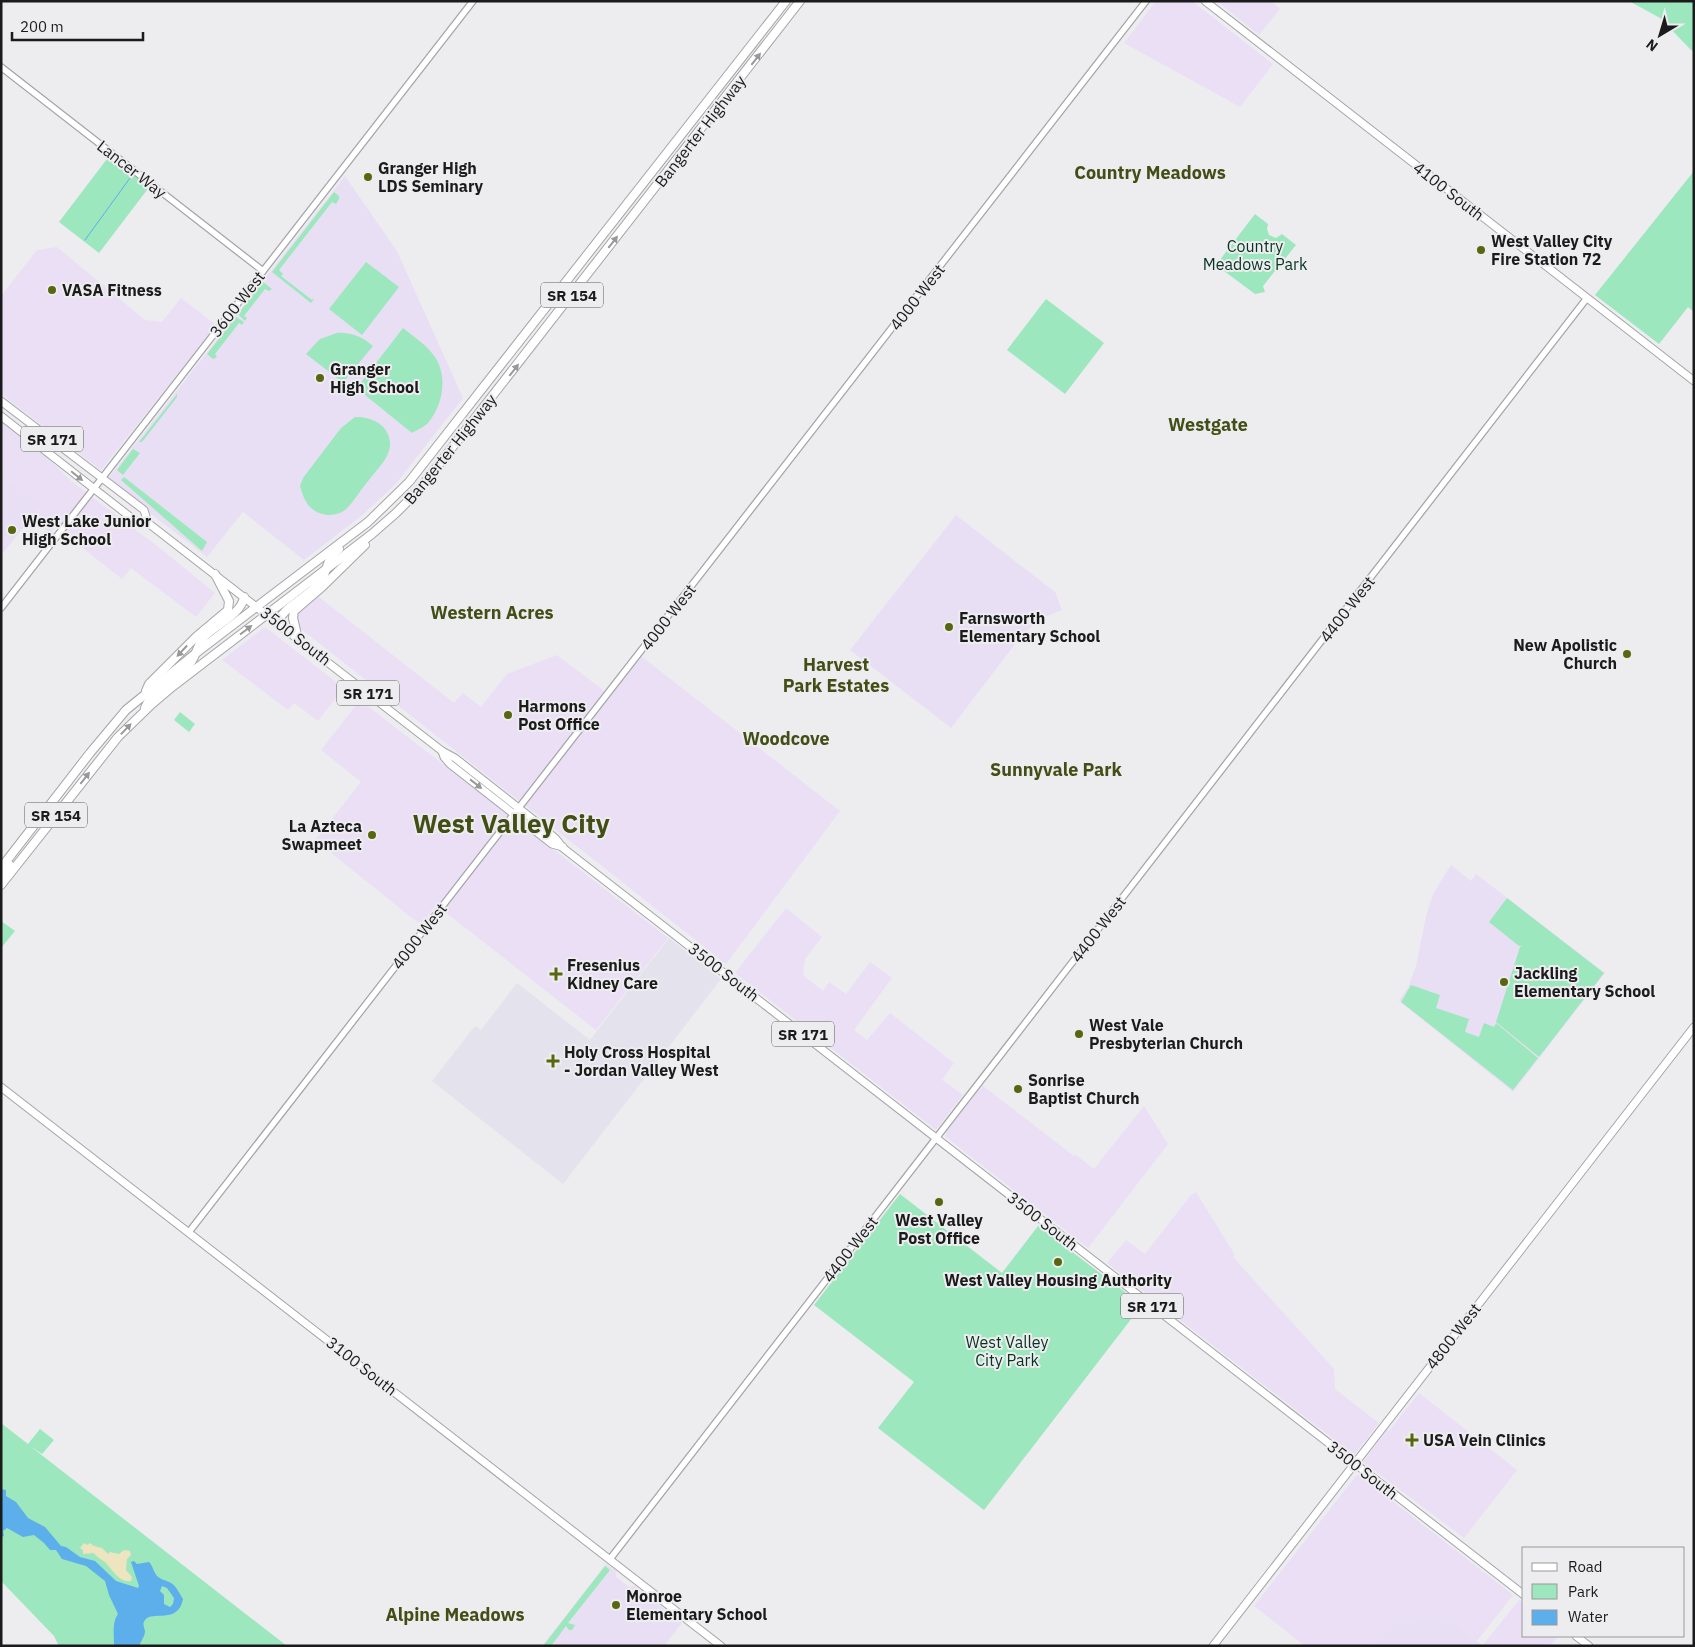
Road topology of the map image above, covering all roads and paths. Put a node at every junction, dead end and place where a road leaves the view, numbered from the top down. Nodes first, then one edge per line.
1 (473, 1) edge
2 (786, 1) edge
3 (800, 1) edge
4 (1146, 1) edge
5 (1205, 1) edge
6 (1, 67) edge
7 (263, 271) junction
8 (1588, 298) junction
9 (1694, 381) edge
10 (1, 401) edge
11 (1, 416) edge
12 (103, 477) junction
13 (425, 483) junction
14 (93, 489) junction
15 (381, 510) junction
16 (148, 523) junction
17 (325, 570) junction
18 (214, 574) junction
19 (244, 597) junction
20 (257, 606) junction
21 (1, 608) edge
22 (267, 614) junction
23 (277, 622) junction
24 (298, 639) junction
25 (196, 653) junction
26 (144, 695) junction
27 (143, 712) junction
28 (517, 811) junction
29 (36, 823) junction
30 (1, 868) edge
31 (1, 876) edge
32 (1, 885) edge
33 (1694, 1027) edge
34 (1, 1087) edge
35 (936, 1138) junction
36 (189, 1232) junction
37 (1355, 1463) junction
38 (610, 1559) junction
39 (1522, 1593) edge
40 (1577, 1637) edge
41 (721, 1646) edge
42 (1213, 1646) edge
43 (1589, 1646) edge

1 - 7 street, 3600 West
2 - 15 highway, Bangerter Highway / SR 154
13 -> 3 highway, Bangerter Highway / SR 154
4 - 28 street, 4000 West
5 - 8 main road, 4100 South
6 - 7 street, Lancer Way
7 - 12 street, 3600 West
8 - 9 main road, 4100 South
8 - 35 street, 4400 West
10 - 12 main road, 3500 South / SR 171
11 -> 14 main road, 3500 South / SR 171
12 - 14 street, 3600 West
12 - 16 main road, 3500 South / SR 171
13 - 17 highway, Bangerter Highway / SR 154
13 - 24 highway
14 - 16 main road, 3500 South / SR 171
14 - 21 street, 3600 West
15 - 17 highway
15 - 20 highway, Bangerter Highway / SR 154
16 - 18 main road, 3500 South / SR 171
17 - 22 highway, Bangerter Highway / SR 154
17 - 23 highway
18 - 19 main road, 3500 South / SR 171
18 -> 26 highway
19 - 20 main road, 3500 South / SR 171
19 - 25 highway
20 - 22 main road, 3500 South / SR 171
20 - 25 highway, Bangerter Highway / SR 154
22 - 23 main road, 3500 South / SR 171
27 -> 22 highway, Bangerter Highway / SR 154
23 - 24 main road, 3500 South / SR 171
24 - 28 main road, 3500 South / SR 171
25 - 26 highway, Bangerter Highway / SR 154
25 - 27 highway
26 - 29 highway, Bangerter Highway / SR 154
32 -> 27 highway, Bangerter Highway / SR 154
28 - 35 main road, 3500 South / SR 171
28 - 36 street, 4000 West
29 - 30 highway, Bangerter Highway / SR 154
29 - 31 highway
33 - 37 main road, 4800 West
34 - 36 main road, 3100 South
35 - 37 main road, 3500 South / SR 171
35 - 38 street, 4400 West
36 - 38 main road, 3100 South
37 - 39 main road, 3500 South / SR 171
37 - 42 main road, 4800 West
38 - 41 main road, 3100 South
40 - 43 main road

